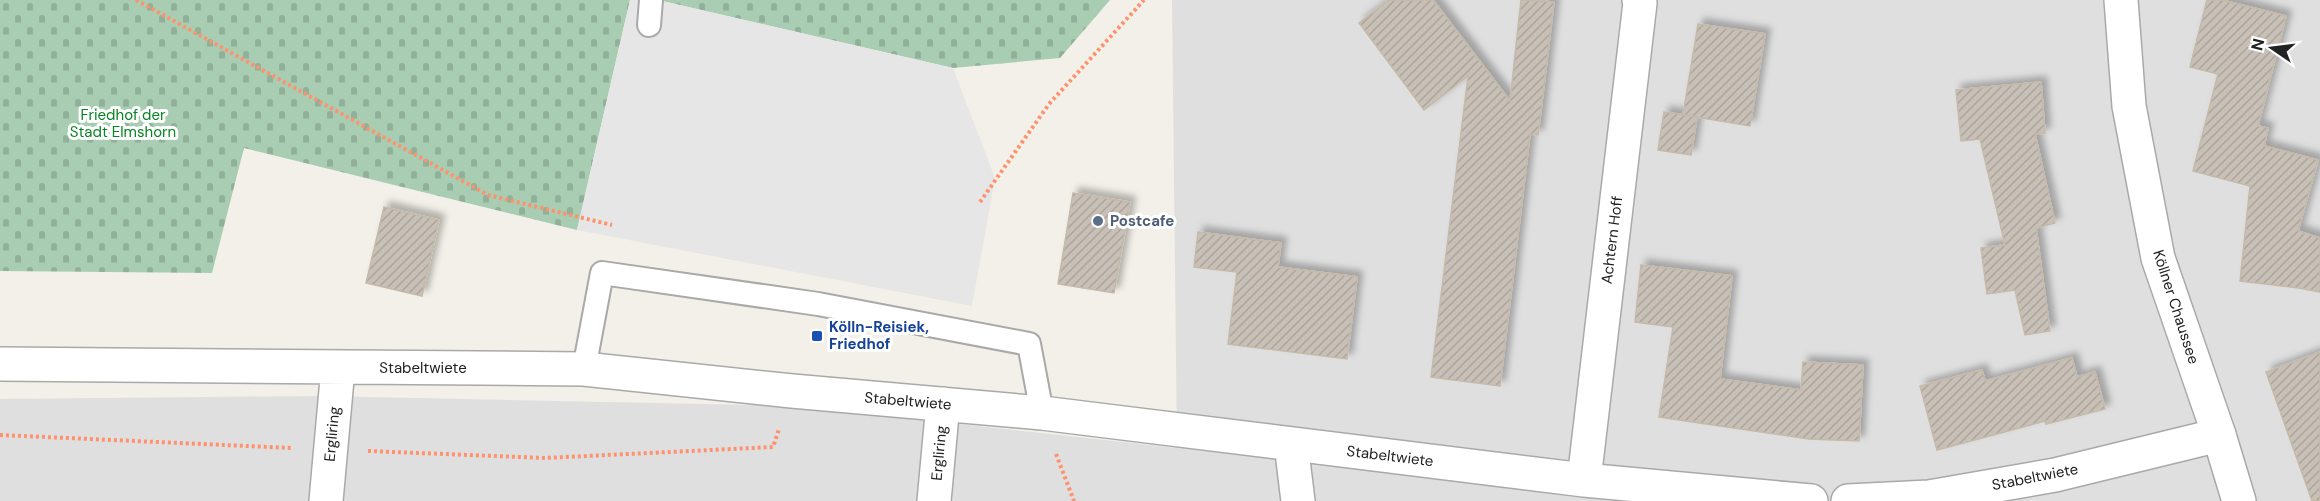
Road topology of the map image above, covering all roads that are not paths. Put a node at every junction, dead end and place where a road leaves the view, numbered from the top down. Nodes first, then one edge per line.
1 (651, 0) edge
2 (1639, 0) edge
3 (2121, 0) edge
4 (649, 25) dead end
5 (0, 364) edge
6 (338, 368) junction
7 (584, 369) junction
8 (943, 404) junction
9 (1042, 413) junction
10 (2219, 435) junction
11 (1291, 444) junction
12 (1584, 480) junction
13 (326, 501) edge
14 (934, 501) edge
15 (1298, 501) edge
16 (1811, 501) edge
17 (1848, 501) edge
18 (2239, 501) edge

1 - 4 lane
2 - 12 street, Achtern Hoff
3 - 10 street, Köllner Chaussee
5 - 6 street, Stabeltwiete
6 - 7 street, Stabeltwiete
6 - 13 street, Ergliring
7 - 8 street, Stabeltwiete
7 - 9 lane
8 - 9 street, Stabeltwiete
8 - 14 street, Ergliring
9 - 11 street, Stabeltwiete
10 - 17 street, Stabeltwiete
10 - 18 street, Köllner Chaussee
11 - 12 street, Stabeltwiete
11 - 15 street
12 - 16 street, Stabeltwiete

